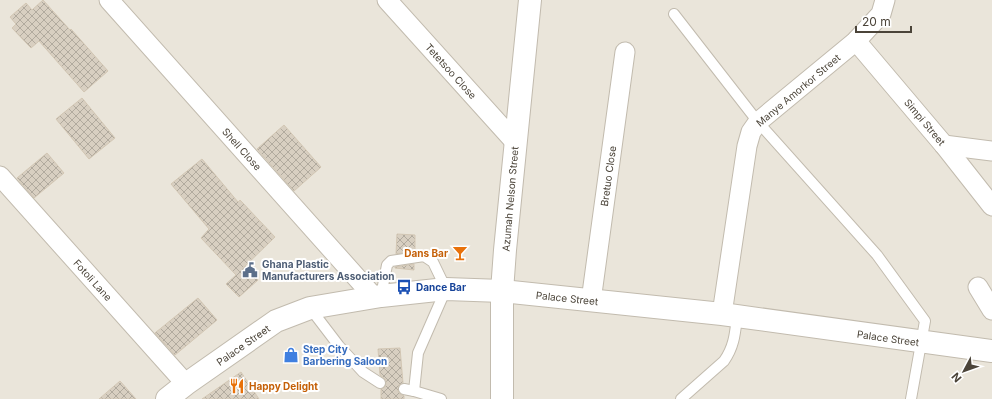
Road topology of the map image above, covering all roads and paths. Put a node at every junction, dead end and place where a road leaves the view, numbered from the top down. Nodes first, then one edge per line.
1 (109, 0) edge
2 (387, 0) edge
3 (530, 0) edge
4 (885, 0) edge
5 (674, 14) dead end
6 (856, 41) junction
7 (625, 52) dead end
8 (758, 122) junction
9 (515, 142) junction
10 (944, 145) junction
11 (992, 151) edge
12 (0, 176) edge
13 (992, 206) edge
14 (978, 287) dead end
15 (446, 289) junction
16 (502, 291) junction
17 (378, 297) junction
18 (591, 301) junction
19 (310, 308) junction
20 (992, 310) edge
21 (730, 315) junction
22 (920, 342) junction
23 (992, 352) edge
24 (380, 383) dead end
25 (186, 384) junction
26 (404, 389) dead end
27 (414, 391) junction
28 (167, 399) edge
29 (441, 399) edge
30 (502, 399) edge
31 (681, 399) edge
32 (911, 399) edge

1 - 17 street, Shell Close
2 - 9 street, Tetetsoo Close
3 - 9 street, Azumah Nelson Street
4 - 6 street, Manye Amorkor Street
5 - 8 lane
6 - 8 street, Manye Amorkor Street
6 - 10 street, Simpi Street
7 - 18 street, Bretuo Close
8 - 21 street, Manye Amorkor Street
8 - 22 lane
9 - 16 street, Azumah Nelson Street
10 - 11 street
10 - 13 street, Simpi Street
12 - 25 street, Fotoli Lane
14 - 20 street
15 - 16 street, Palace Street
15 - 17 street, Palace Street
15 - 17 lane
15 - 27 lane
16 - 18 street, Palace Street
16 - 30 street, Azumah Nelson Street
17 - 19 street, Palace Street
18 - 21 street, Palace Street
19 - 24 lane
19 - 25 street, Palace Street
21 - 22 street, Palace Street
21 - 31 lane
22 - 23 street, Palace Street
22 - 32 lane
25 - 28 street, Palace Street
26 - 27 lane
27 - 29 lane

